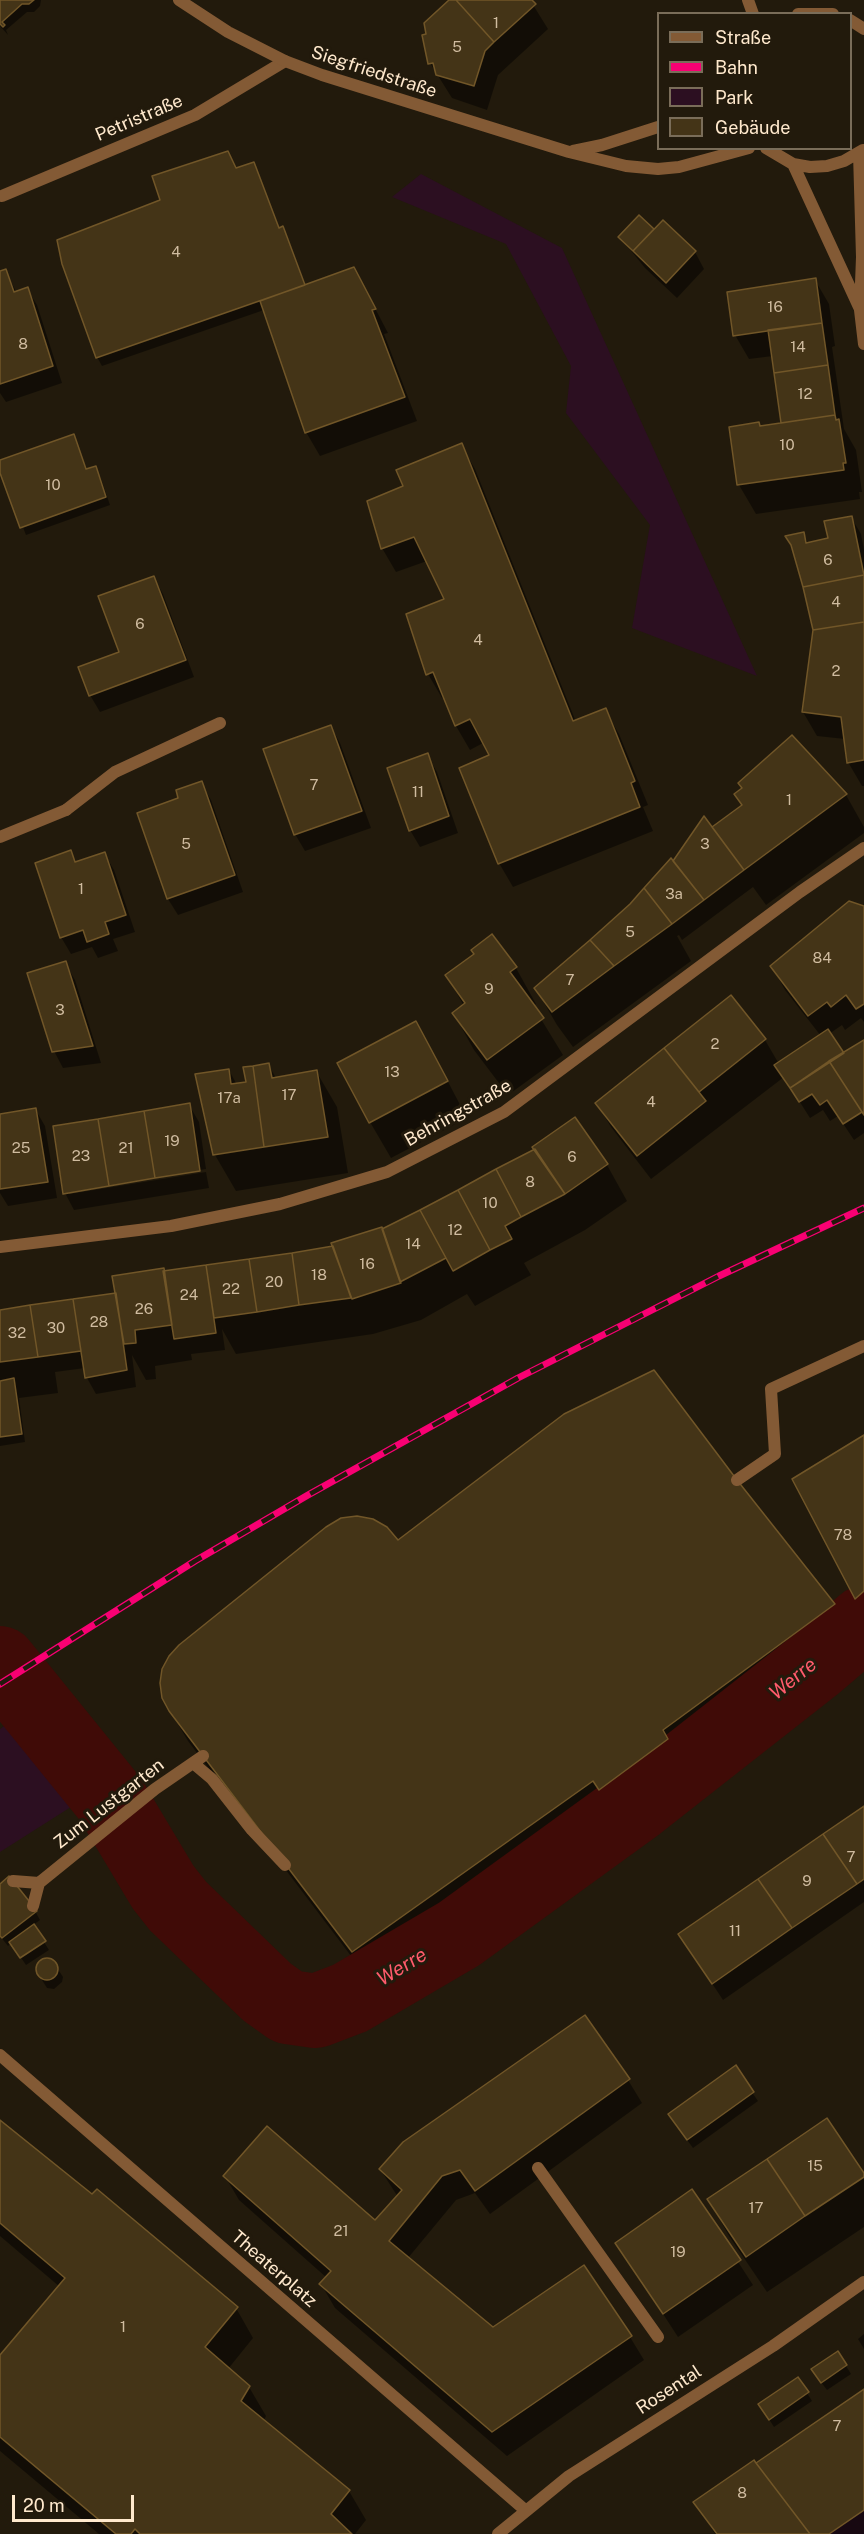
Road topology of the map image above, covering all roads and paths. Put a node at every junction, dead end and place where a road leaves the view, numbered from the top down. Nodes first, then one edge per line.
1 (179, 0) edge
2 (818, 0) edge
3 (829, 12) edge
4 (285, 61) junction
5 (657, 127) edge
6 (742, 150) edge
7 (769, 150) edge
8 (862, 151) edge
9 (569, 152) junction
10 (793, 164) junction
11 (2, 196) dead end
12 (860, 310) junction
13 (864, 344) edge
14 (220, 723) dead end
15 (0, 837) edge
16 (864, 848) edge
17 (0, 1247) edge
18 (864, 1346) edge
19 (737, 1480) dead end
20 (285, 1865) dead end
21 (13, 1881) dead end
22 (39, 1883) junction
23 (23, 1894) dead end
24 (33, 1906) dead end
25 (0, 2055) edge
26 (538, 2168) dead end
27 (864, 2282) edge
28 (658, 2337) dead end
29 (525, 2510) junction
30 (499, 2534) edge

1 - 4 street, Siegfriedstraße
2 - 3 street
4 - 9 street, Siegfriedstraße
4 - 11 street, Petristraße
5 - 9 street, Siegfriedstraße
6 - 9 street, Siegfriedstraße
7 - 10 street
8 - 10 street
8 - 12 street
10 - 12 street
12 - 13 street
14 - 15 street
16 - 17 street, Behringstraße
18 - 19 street
20 - 22 street, Zum Lustgarten
21 - 22 street
22 - 23 street, Zum Lustgarten
22 - 24 street
25 - 29 street, Theaterplatz
26 - 28 street
27 - 29 street, Rosental
29 - 30 street, Rosental

